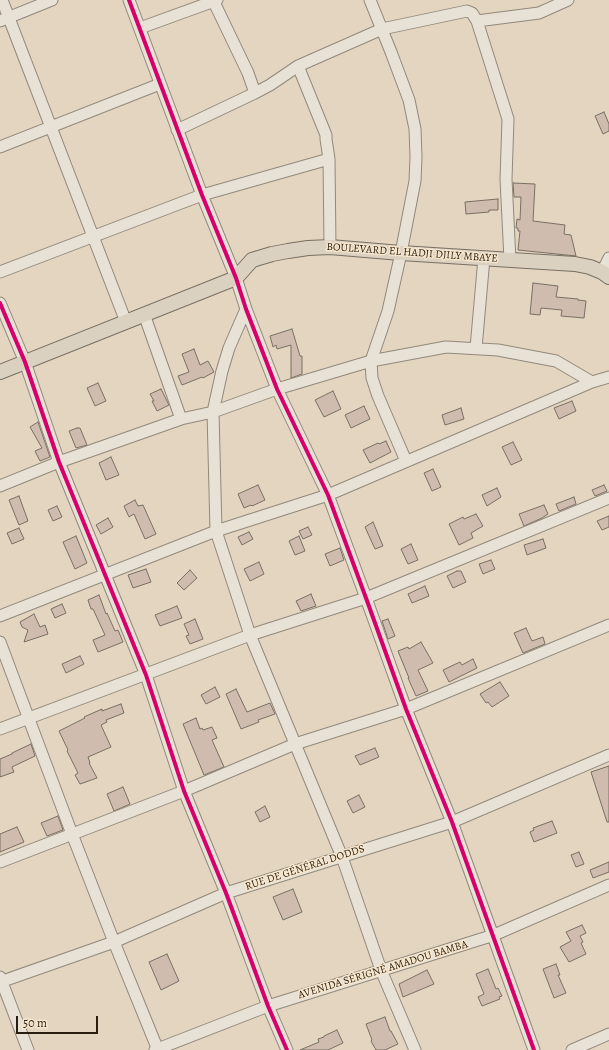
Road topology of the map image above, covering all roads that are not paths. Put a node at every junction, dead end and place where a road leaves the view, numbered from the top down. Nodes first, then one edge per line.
1 (2, 0) edge
2 (52, 0) edge
3 (129, 0) edge
4 (215, 0) edge
5 (370, 0) edge
6 (568, 0) edge
7 (4, 19) edge
8 (477, 22) junction
9 (140, 28) junction
10 (382, 29) junction
11 (298, 66) junction
12 (160, 84) junction
13 (255, 93) junction
14 (51, 127) junction
15 (177, 130) junction
16 (0, 147) edge
17 (329, 159) junction
18 (202, 195) junction
19 (93, 236) junction
20 (330, 247) junction
21 (401, 253) junction
22 (484, 258) junction
23 (609, 258) edge
24 (510, 260) junction
25 (0, 272) edge
26 (606, 275) edge
27 (236, 278) junction
28 (0, 303) edge
29 (246, 309) junction
30 (144, 314) junction
31 (126, 322) junction
32 (476, 348) junction
33 (371, 361) junction
34 (25, 362) junction
35 (0, 372) edge
36 (609, 377) edge
37 (592, 382) junction
38 (277, 390) junction
39 (214, 412) junction
40 (181, 419) junction
41 (406, 461) junction
42 (59, 462) junction
43 (0, 486) edge
44 (328, 495) junction
45 (609, 498) edge
46 (216, 531) junction
47 (105, 575) junction
48 (366, 598) junction
49 (0, 616) edge
50 (609, 625) edge
51 (250, 636) junction
52 (0, 642) edge
53 (146, 675) junction
54 (406, 709) junction
55 (29, 719) junction
56 (0, 730) edge
57 (295, 744) junction
58 (609, 755) edge
59 (184, 791) junction
60 (452, 822) junction
61 (72, 834) junction
62 (342, 857) junction
63 (0, 862) edge
64 (609, 885) edge
65 (226, 893) junction
66 (494, 935) junction
67 (114, 942) junction
68 (381, 970) junction
69 (1, 980) edge
70 (268, 1006) junction
71 (609, 1034) edge
72 (28, 1050) edge
73 (157, 1050) edge
74 (287, 1050) edge
75 (415, 1050) edge
76 (534, 1050) edge
77 (572, 1050) edge

1 - 7 street
2 - 7 street
3 - 9 street
4 - 9 street
4 - 13 street
5 - 10 street
6 - 8 street
7 - 14 street
8 - 10 street
8 - 24 street
9 - 12 street
10 - 11 street
10 - 21 street
11 - 13 street
11 - 17 street
12 - 14 street
12 - 15 street
13 - 15 street
14 - 16 street
14 - 19 street
15 - 18 street
17 - 18 street
17 - 20 street
18 - 19 street
18 - 27 street
19 - 25 street
19 - 31 street
20 - 21 main road, BOULEVARD EL HADJI DJILY MBAYE
20 - 27 main road, BOULEVARD EL HADJI DJILY MBAYE
21 - 22 main road, BOULEVARD EL HADJI DJILY MBAYE
21 - 33 street
22 - 24 main road, BOULEVARD EL HADJI DJILY MBAYE
22 - 32 street
23 - 26 street
24 - 26 main road, BOULEVARD EL HADJI DJILY MBAYE
27 - 29 street
27 - 30 main road, BOULEVARD EL HADJI DJILY MBAYE
28 - 34 street
29 - 38 street
29 - 39 street
30 - 31 main road, BOULEVARD EL HADJI DJILY MBAYE
30 - 40 street
31 - 34 main road, BOULEVARD EL HADJI DJILY MBAYE
32 - 33 street
32 - 37 street
33 - 38 street
33 - 41 street
34 - 35 main road, BOULEVARD EL HADJI DJILY MBAYE
34 - 42 street
36 - 37 street
37 - 41 street
38 - 39 street
38 - 44 street
39 - 40 street
39 - 46 street
40 - 42 street
41 - 44 street
42 - 43 street
42 - 47 street
44 - 46 street
44 - 48 street
45 - 48 street
46 - 47 street
46 - 51 street
47 - 49 street
47 - 53 street
48 - 51 street
48 - 54 street
50 - 54 street
51 - 53 street
51 - 57 street
52 - 55 street
53 - 55 street
53 - 59 street
54 - 57 street
54 - 60 street
55 - 56 street
55 - 61 street
57 - 59 street
57 - 62 street
58 - 60 street, RUE DE GÉNÉRAL DODDS
59 - 61 street
59 - 65 street
60 - 62 street, RUE DE GÉNÉRAL DODDS
60 - 66 street
61 - 63 street
61 - 67 street
62 - 65 street, RUE DE GÉNÉRAL DODDS
62 - 68 street
64 - 66 street, AVENIDA SÉRIGNÉ AMADOU BAMBA
65 - 67 street, RUE DE GÉNÉRAL DODDS
65 - 70 street
66 - 68 street, AVENIDA SÉRIGNÉ AMADOU BAMBA
66 - 76 street
67 - 69 street, RUE DE GÉNÉRAL DODDS
67 - 73 street
68 - 70 street, AVENIDA SÉRIGNÉ AMADOU BAMBA
68 - 75 street
69 - 72 street
70 - 73 street, AVENIDA SÉRIGNÉ AMADOU BAMBA
70 - 74 street
71 - 77 street

